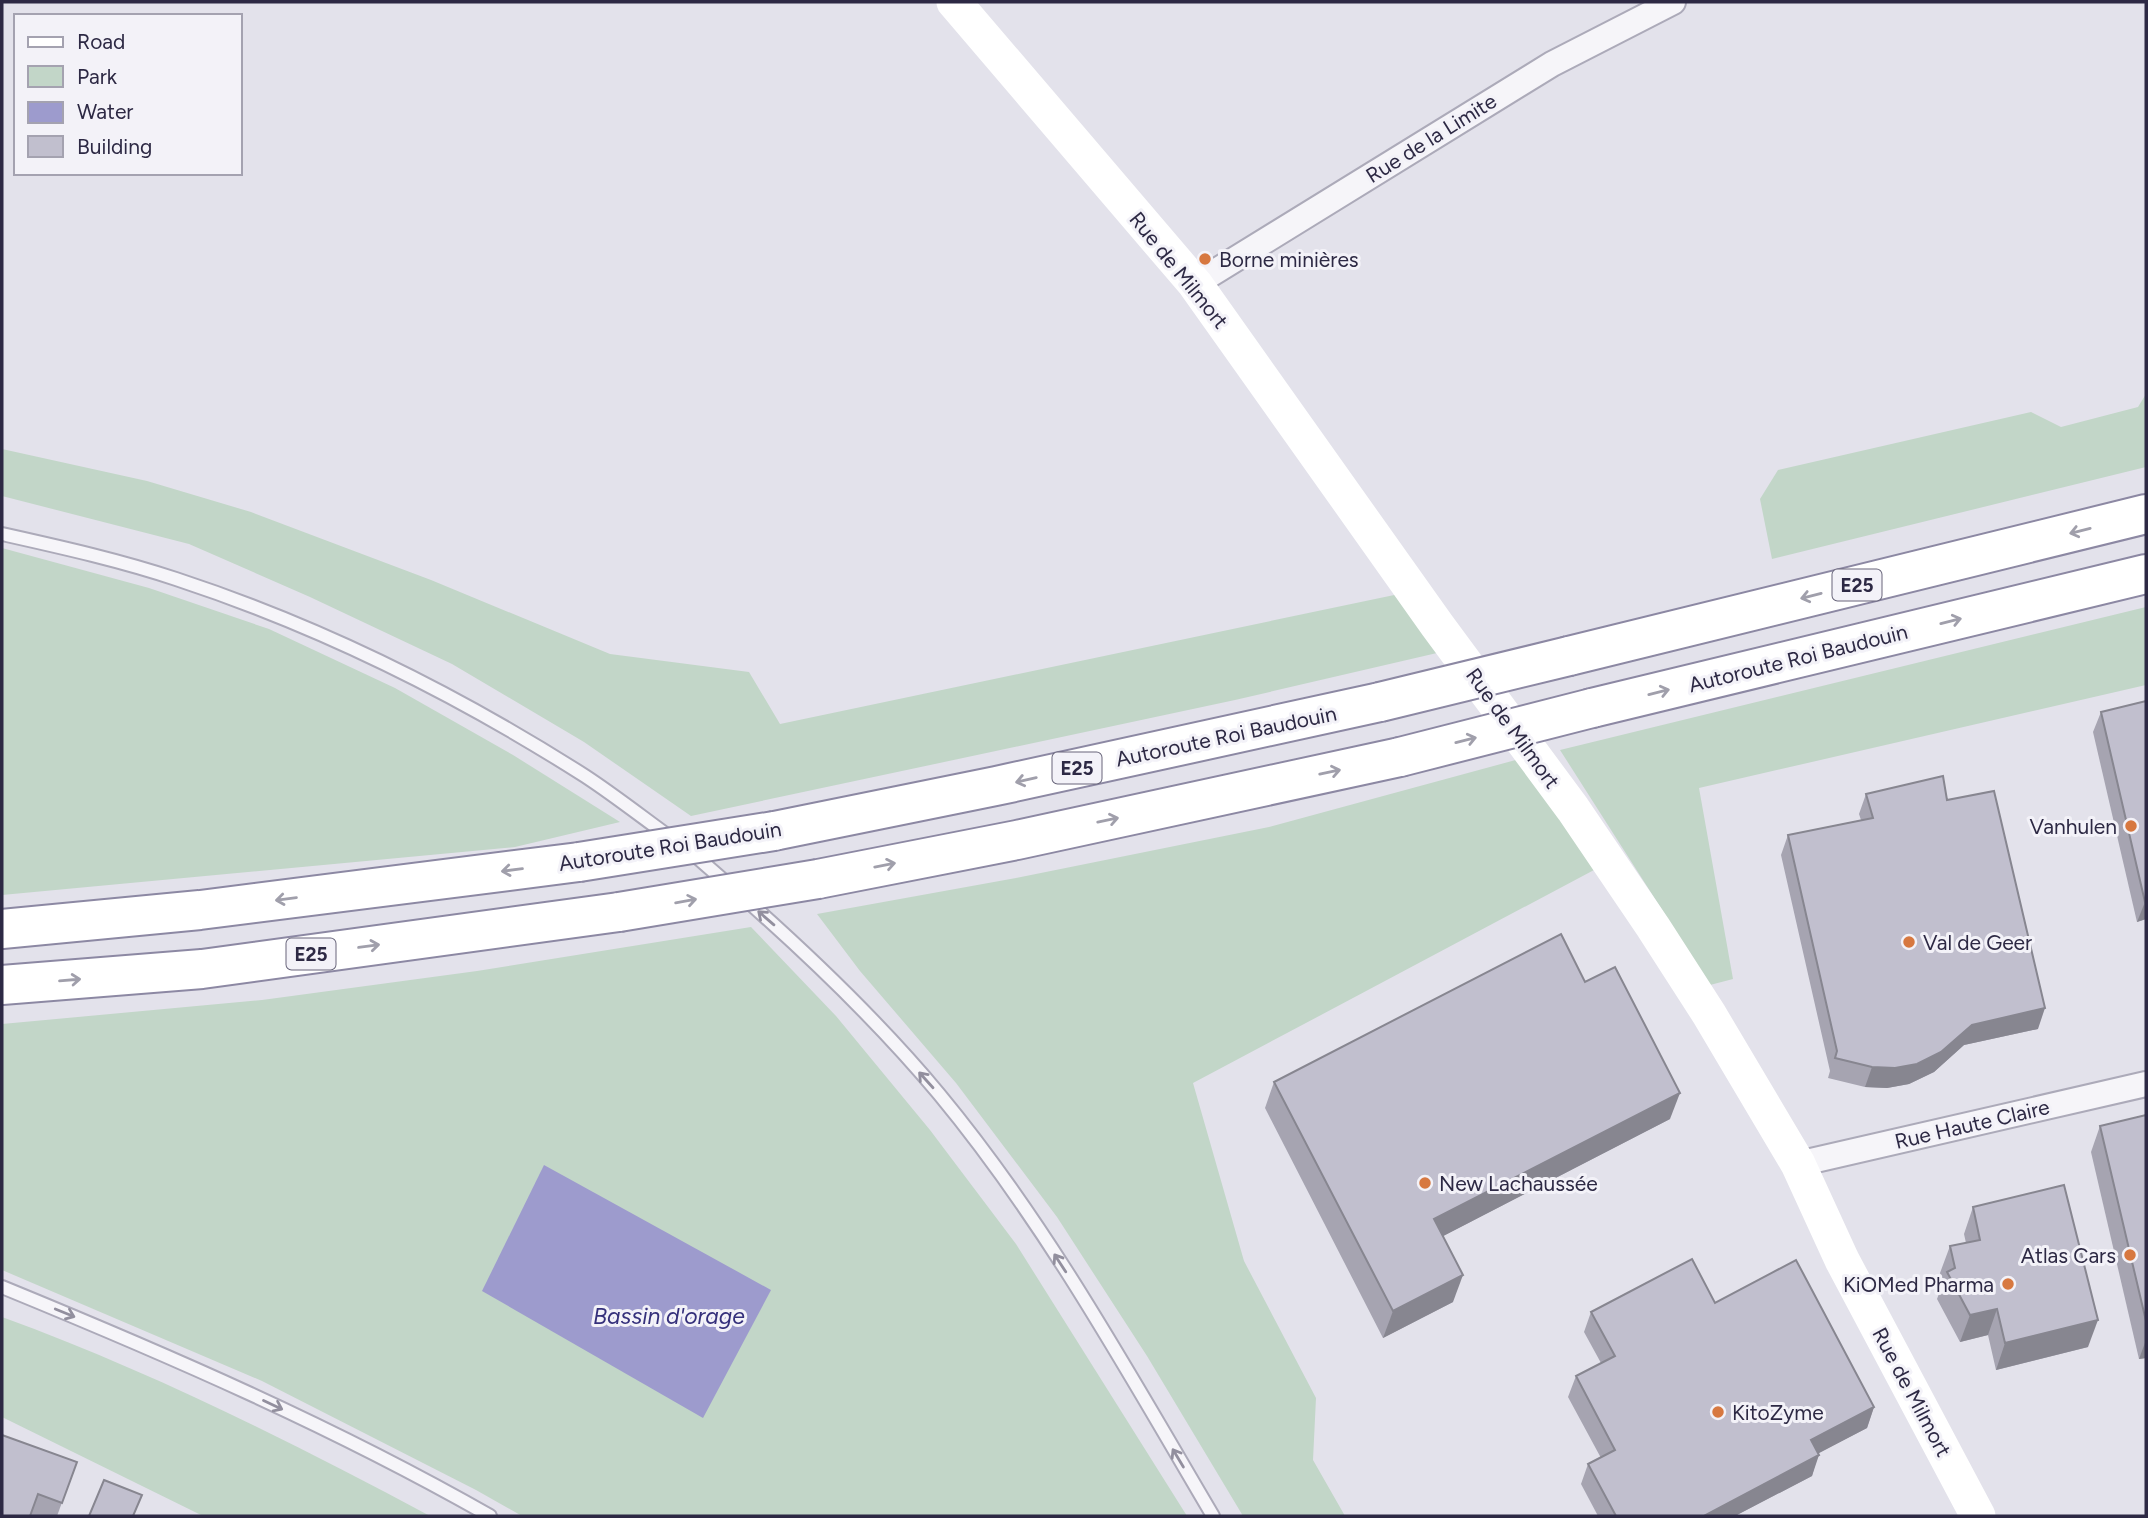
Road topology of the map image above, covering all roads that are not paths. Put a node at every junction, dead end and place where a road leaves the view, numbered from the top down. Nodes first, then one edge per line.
1 (954, 2) edge
2 (1673, 2) edge
3 (1195, 284) junction
4 (2146, 514) edge
5 (2, 534) edge
6 (2146, 574) edge
7 (2, 929) edge
8 (2, 985) edge
9 (2146, 1084) edge
10 (1798, 1164) junction
11 (2, 1287) edge
12 (490, 1516) edge
13 (1213, 1516) edge
14 (1978, 1516) edge

1 - 3 street, Rue de Milmort
2 - 3 street, Rue de la Limite
3 - 10 street, Rue de Milmort
4 -> 7 highway, Autoroute Roi Baudouin / E25, bridge
13 -> 5 lane
8 -> 6 highway, Autoroute Roi Baudouin / E25, bridge
9 - 10 street, Rue Haute Claire
10 - 14 street, Rue de Milmort
11 -> 12 lane

